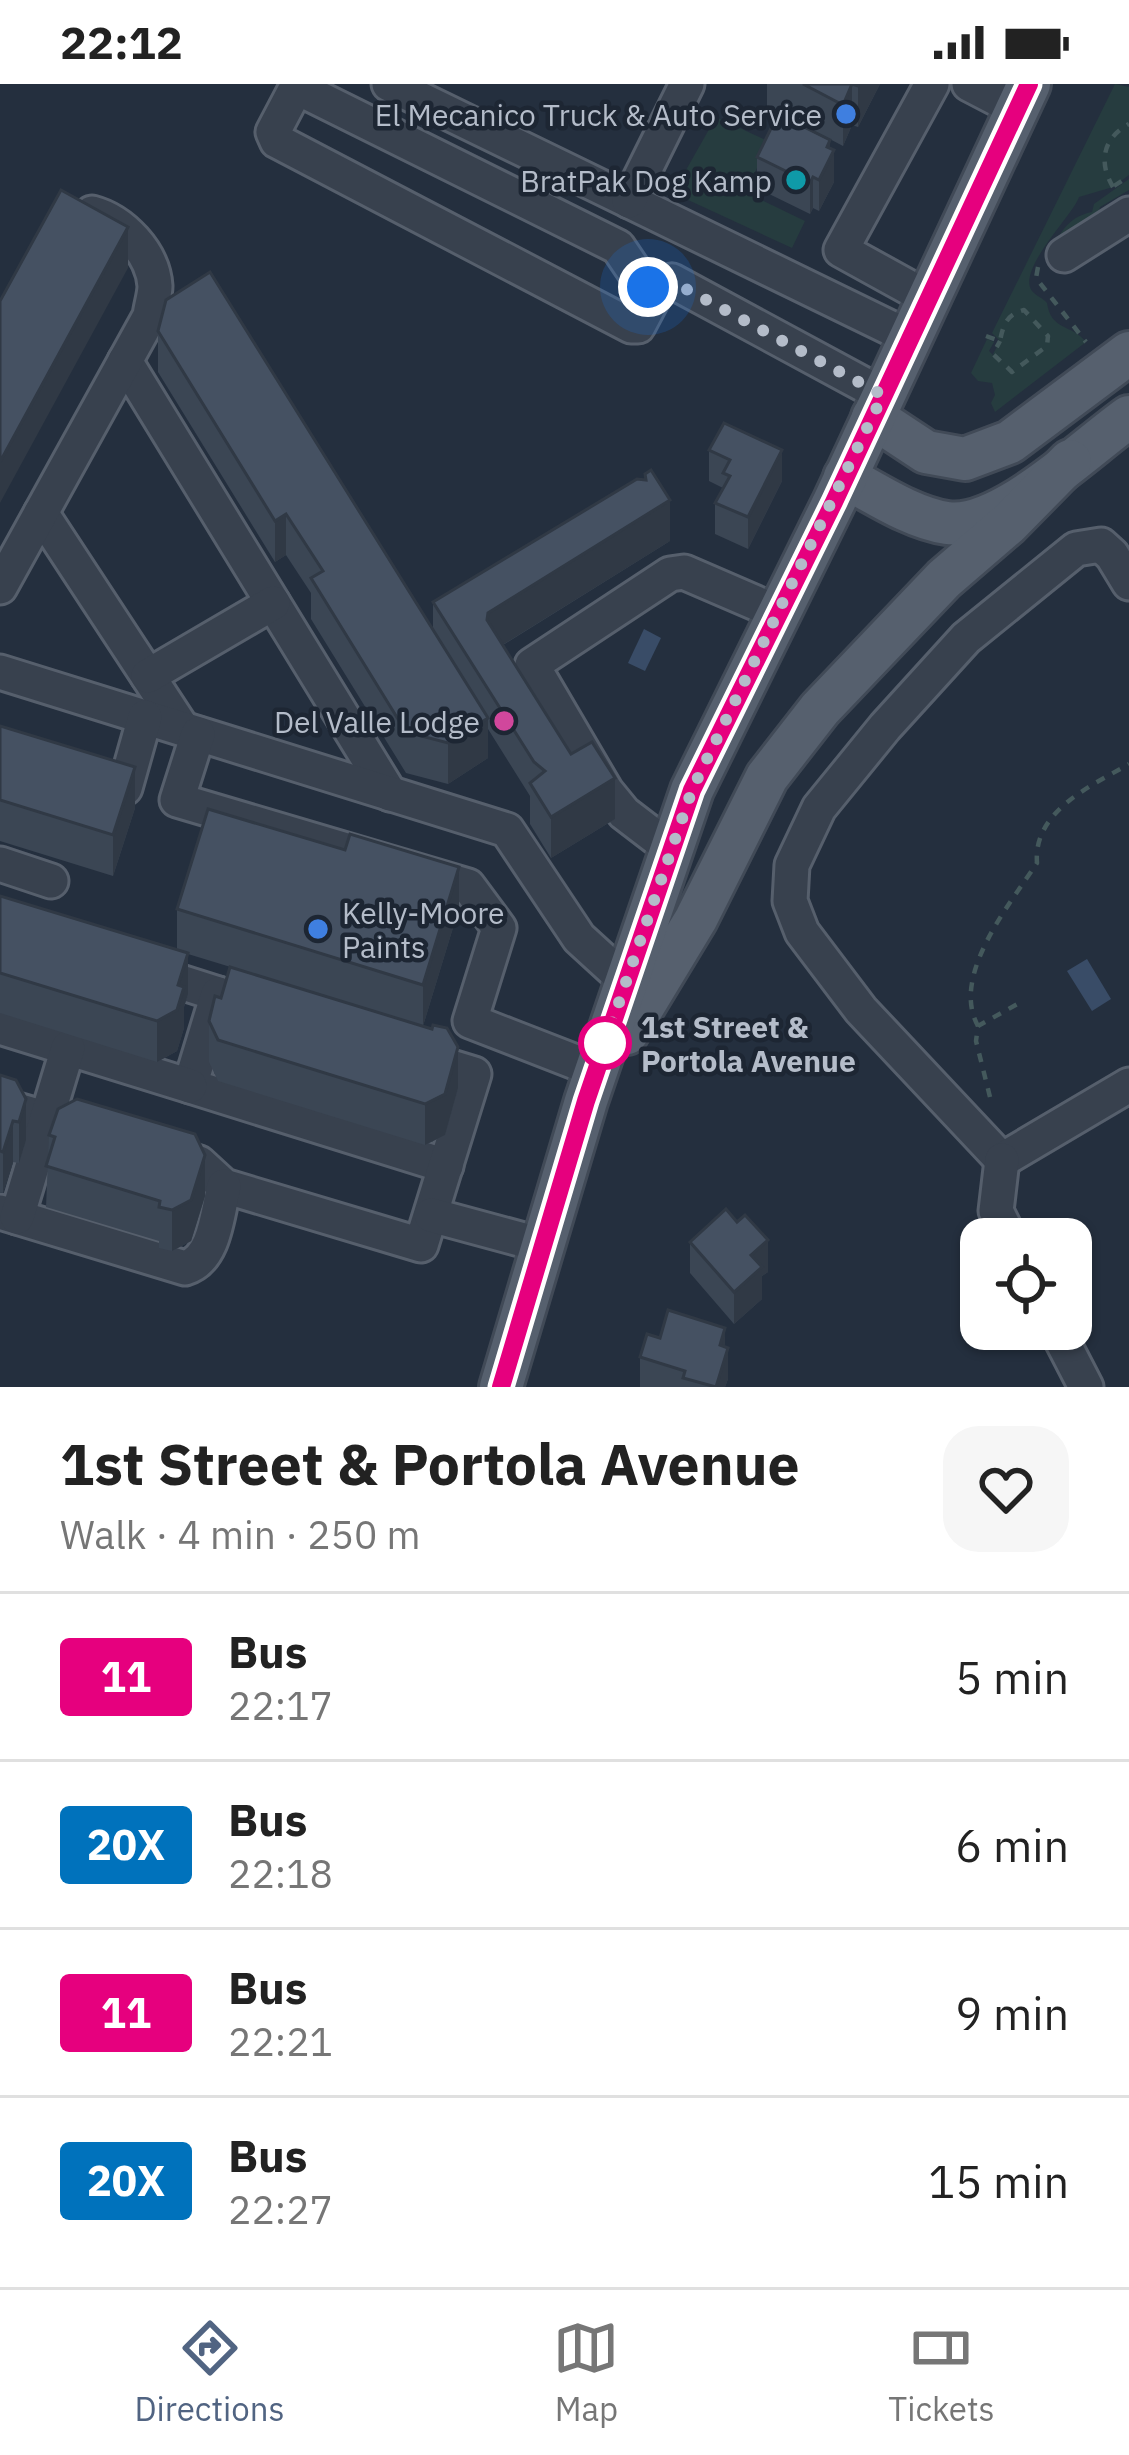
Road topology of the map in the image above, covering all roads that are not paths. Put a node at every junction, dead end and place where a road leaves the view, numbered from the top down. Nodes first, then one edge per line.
1 (389, 84) edge
2 (687, 84) edge
3 (932, 84) edge
4 (969, 84) edge
5 (1023, 97) edge
6 (1121, 200) edge
7 (629, 201) junction
8 (63, 212) edge
9 (1064, 254) dead end
10 (657, 290) junction
11 (928, 298) junction
12 (910, 337) junction
13 (1129, 353) edge
14 (124, 362) junction
15 (878, 406) junction
16 (1129, 417) edge
17 (1070, 461) junction
18 (845, 477) junction
19 (41, 513) junction
20 (1129, 583) edge
21 (0, 587) edge
22 (273, 603) junction
23 (778, 613) junction
24 (0, 672) edge
25 (148, 676) junction
26 (145, 717) junction
27 (190, 731) junction
28 (83, 776) edge
29 (390, 794) junction
30 (671, 849) junction
31 (0, 864) edge
32 (51, 880) dead end
33 (109, 959) edge
34 (626, 981) junction
35 (218, 994) junction
36 (303, 1020) edge
37 (0, 1027) edge
38 (388, 1047) edge
39 (68, 1048) junction
40 (1129, 1084) edge
41 (591, 1085) junction
42 (190, 1086) junction
43 (0, 1105) edge
44 (47, 1119) junction
45 (1002, 1160) junction
46 (446, 1166) junction
47 (224, 1186) junction
48 (9, 1215) edge
49 (431, 1215) junction
50 (1000, 1218) edge
51 (542, 1245) junction
52 (1067, 1350) edge
53 (501, 1387) edge
54 (1086, 1387) edge

1 - 7 street
2 - 7 street
3 - 11 street
4 - 5 street
5 - 11 main road
6 - 9 street
7 - 12 street
8 - 14 street
10 - 10 street
10 - 15 street
11 - 12 main road
12 - 15 main road
13 - 15 main road
14 - 19 street
14 - 22 street
15 - 18 main road
16 - 17 main road
17 - 18 main road
17 - 41 main road
18 - 23 main road
19 - 21 street
19 - 25 street
20 - 45 street
22 - 25 street
22 - 29 street
23 - 30 main road
23 - 30 street
24 - 26 street
25 - 27 street
26 - 27 street
26 - 28 street
27 - 29 street
27 - 41 street
29 - 34 street
30 - 34 main road
31 - 32 street
33 - 35 street
34 - 41 main road
35 - 36 street
35 - 42 street
37 - 39 street
38 - 46 street
39 - 42 street
39 - 44 street
40 - 45 street
41 - 51 main road
42 - 46 street
43 - 44 street
44 - 47 street
44 - 48 street
45 - 50 street
46 - 49 street
47 - 48 street
47 - 49 street
49 - 51 street
51 - 53 main road
52 - 54 street

